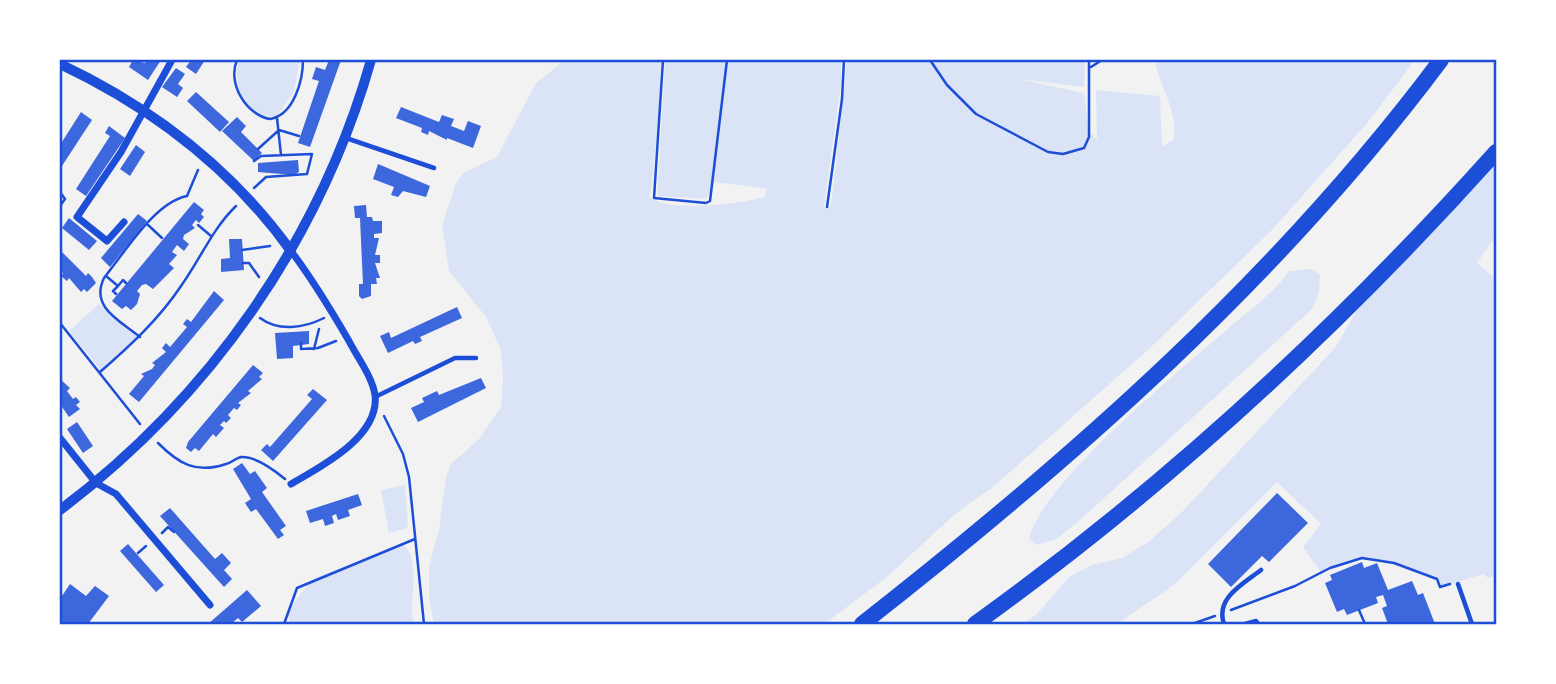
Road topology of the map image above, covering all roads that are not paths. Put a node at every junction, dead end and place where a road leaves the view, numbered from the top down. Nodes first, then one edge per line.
1 (172, 60) edge
2 (371, 60) edge
3 (1441, 60) edge
4 (60, 64) edge
5 (144, 111) junction
6 (345, 137) junction
7 (1496, 152) edge
8 (434, 168) dead end
9 (124, 222) dead end
10 (290, 251) junction
11 (476, 358) dead end
12 (375, 397) junction
13 (60, 438) edge
14 (96, 482) junction
15 (291, 484) road end
16 (60, 510) edge
17 (1261, 570) dead end
18 (1458, 583) road end
19 (210, 605) dead end
20 (862, 625) edge
21 (975, 625) edge
22 (1224, 625) edge
23 (1245, 625) edge
24 (1258, 625) edge
25 (1472, 625) edge

1 - 5 street
2 - 6 street
3 - 20 highway
4 - 5 street
5 - 9 street
5 - 10 street
6 - 8 lane
6 - 10 street
7 - 21 highway
10 - 12 street
10 - 14 street
11 - 12 lane
12 - 15 street
13 - 14 street
14 - 16 street
14 - 19 street
17 - 22 lane
18 - 25 lane
23 - 24 lane

